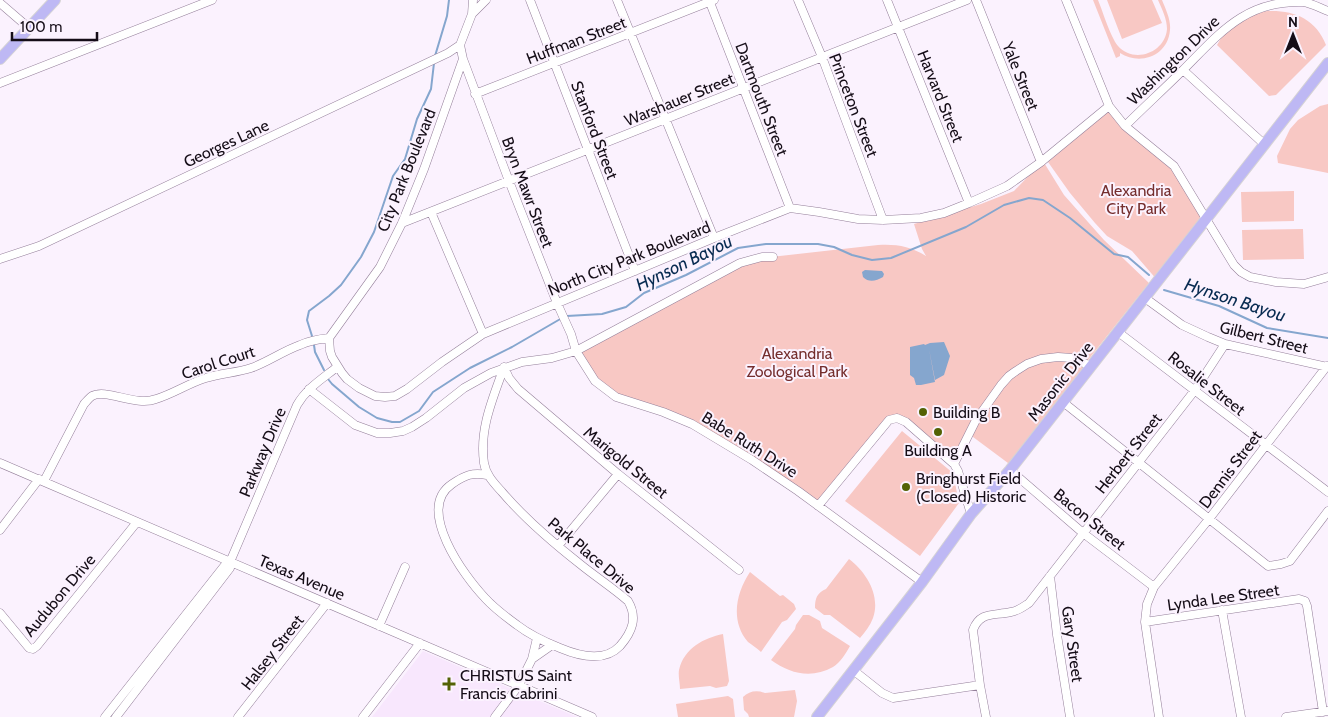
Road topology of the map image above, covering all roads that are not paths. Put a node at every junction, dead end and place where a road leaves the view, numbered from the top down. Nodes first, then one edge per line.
1 (56, 0) edge
2 (212, 0) edge
3 (473, 0) edge
4 (486, 0) edge
5 (530, 0) edge
6 (617, 0) edge
7 (798, 0) edge
8 (887, 0) edge
9 (968, 0) edge
10 (976, 0) edge
11 (1066, 0) edge
12 (711, 1) edge
13 (1304, 1) edge
14 (0, 3) edge
15 (1328, 11) edge
16 (472, 14) junction
17 (898, 27) junction
18 (29, 28) junction
19 (630, 33) junction
20 (460, 45) junction
21 (822, 57) junction
22 (0, 59) edge
23 (463, 59) junction
24 (554, 63) junction
25 (1328, 63) edge
26 (1183, 70) junction
27 (0, 84) edge
28 (743, 88) junction
29 (475, 94) junction
30 (1109, 106) junction
31 (665, 119) junction
32 (1124, 126) junction
33 (1264, 144) junction
34 (588, 150) junction
35 (1041, 162) junction
36 (509, 181) junction
37 (969, 203) junction
38 (790, 208) junction
39 (431, 212) junction
40 (883, 220) junction
41 (1206, 220) junction
42 (402, 223) junction
43 (714, 238) junction
44 (773, 257) dead end
45 (0, 259) edge
46 (635, 271) junction
47 (1328, 277) edge
48 (1145, 298) junction
49 (559, 306) junction
50 (1118, 332) junction
51 (483, 334) junction
52 (571, 334) joint
53 (330, 338) junction
54 (1225, 344) junction
55 (576, 351) junction
56 (1091, 366) junction
57 (337, 367) junction
58 (504, 367) junction
59 (1327, 367) edge
60 (309, 388) junction
61 (1194, 390) junction
62 (1063, 402) junction
63 (1265, 445) junction
64 (483, 454) junction
65 (0, 463) edge
66 (1138, 463) junction
67 (954, 464) junction
68 (1010, 470) junction
69 (469, 474) junction
70 (618, 474) junction
71 (488, 475) junction
72 (42, 480) junction
73 (1328, 492) edge
74 (818, 506) junction
75 (1328, 511) edge
76 (971, 514) junction
77 (1209, 519) junction
78 (137, 522) junction
79 (0, 530) edge
80 (1083, 533) junction
81 (558, 546) junction
82 (230, 562) junction
83 (404, 567) dead end
84 (739, 570) dead end
85 (1050, 576) junction
86 (922, 582) junction
87 (1154, 587) junction
88 (327, 603) junction
89 (1222, 610) junction
90 (0, 613) edge
91 (1145, 622) junction
92 (379, 626) junction
93 (537, 638) junction
94 (420, 643) junction
95 (552, 645) junction
96 (532, 659) junction
97 (853, 670) junction
98 (519, 685) junction
99 (980, 686) junction
100 (1325, 711) edge
101 (1310, 715) edge
102 (105, 717) edge
103 (116, 717) edge
104 (238, 717) edge
105 (363, 717) edge
106 (495, 717) edge
107 (592, 717) edge
108 (817, 717) edge
109 (986, 717) edge
110 (1070, 717) edge
111 (1159, 717) edge
112 (1241, 717) edge
113 (1286, 717) edge

1 - 18 main road
2 - 27 street
3 - 16 street
4 - 16 street
5 - 24 street, Stanford Street
6 - 19 street
7 - 21 street, Princeton Street
8 - 17 street, Harvard Street
9 - 17 street, Warshauer Street
10 - 35 street, Yale Street
11 - 30 street
12 - 19 street, Huffman Street
12 - 28 street, Dartmouth Street
13 - 15 street, Washington Drive
13 - 26 street, Washington Drive
14 - 18 street
16 - 20 street
17 - 21 street, Warshauer Street
17 - 37 street, Harvard Street
18 - 22 main road
19 - 24 street, Huffman Street
19 - 31 street
20 - 23 street
20 - 45 street, Georges Lane
21 - 28 street, Warshauer Street
21 - 40 street, Princeton Street
23 - 29 street, Bryn Mawr Street
23 - 42 street, City Park Boulevard
24 - 29 street, Huffman Street
24 - 34 street, Stanford Street
25 - 33 main road, Masonic Drive
26 - 32 street, Washington Drive
26 - 33 street
28 - 31 street, Warshauer Street
28 - 38 street, Dartmouth Street
29 - 36 street, Bryn Mawr Street
30 - 32 street
30 - 35 street, North City Park Boulevard
31 - 34 street, Warshauer Street
31 - 43 street
32 - 41 street
33 - 41 main road, Masonic Drive
34 - 36 street, Warshauer Street
34 - 46 street, Stanford Street
35 - 37 street, North City Park Boulevard
36 - 39 street, Warshauer Street
36 - 49 street, Bryn Mawr Street
37 - 40 street, North City Park Boulevard
38 - 40 street, North City Park Boulevard
38 - 43 street, North City Park Boulevard
39 - 42 street, Warshauer Street
39 - 51 street
41 - 47 street
41 - 48 main road, Masonic Drive
42 - 53 street, City Park Boulevard
43 - 46 street, North City Park Boulevard
44 - 55 street
46 - 49 street, North City Park Boulevard
48 - 50 main road, Masonic Drive
48 - 54 street, Gilbert Street
49 - 51 street, North City Park Boulevard
49 - 52 street, Bryn Mawr Street
50 - 56 main road, Masonic Drive
50 - 61 street, Rosalie Street
51 - 57 street, North City Park Boulevard
52 - 55 street, Babe Ruth Drive
53 - 57 street, North City Park Boulevard
53 - 72 street, Carol Court
54 - 59 street, Gilbert Street
54 - 61 street, Herbert Street
55 - 58 street
55 - 74 street, Babe Ruth Drive
56 - 62 main road, Masonic Drive
56 - 67 street
57 - 60 street, Parkway Drive
58 - 60 street
58 - 64 street, Park Place Drive
58 - 70 street, Marigold Street
59 - 63 street, Dennis Street
60 - 82 street, Parkway Drive
61 - 63 street, Rosalie Street
61 - 66 street, Herbert Street
62 - 66 street
62 - 68 main road, Masonic Drive
63 - 73 street, Rosalie Street
63 - 77 street, Dennis Street
64 - 69 street
64 - 71 street, Park Place Drive
65 - 72 street, Texas Avenue
66 - 77 street
66 - 80 street, Herbert Street
67 - 74 street
67 - 76 street
68 - 76 main road, Masonic Drive
68 - 80 street, Bacon Street
69 - 71 street
69 - 93 street, Park Place Drive
70 - 81 street
70 - 84 street, Marigold Street
71 - 81 street, Park Place Drive
72 - 78 street, Texas Avenue
72 - 79 street
74 - 86 street, Babe Ruth Drive
75 - 77 street
76 - 86 main road, Masonic Drive
77 - 87 street, Dennis Street
78 - 82 street, Texas Avenue
78 - 90 street, Audubon Drive
80 - 85 street, Herbert Street
80 - 87 street, Bacon Street
81 - 95 street, Park Place Drive
82 - 88 street, Texas Avenue
82 - 102 street, Parkway Drive
82 - 103 street, Parkway Drive
83 - 92 street
85 - 99 street, Herbert Street
85 - 110 street, Gary Street
86 - 97 main road, Masonic Drive
87 - 91 street
88 - 92 street, Texas Avenue
88 - 104 street, Halsey Street
89 - 91 street, Lynda Lee Street
89 - 100 street, Lynda Lee Street
89 - 112 street
91 - 111 street
92 - 94 street, Texas Avenue
93 - 95 street, Park Place Drive
93 - 96 street
94 - 98 street, Texas Avenue
94 - 105 street
95 - 96 street
96 - 98 street
97 - 99 street
97 - 108 main road, Masonic Drive
98 - 106 street
98 - 107 street, Texas Avenue
99 - 109 street
100 - 101 street
101 - 113 street

